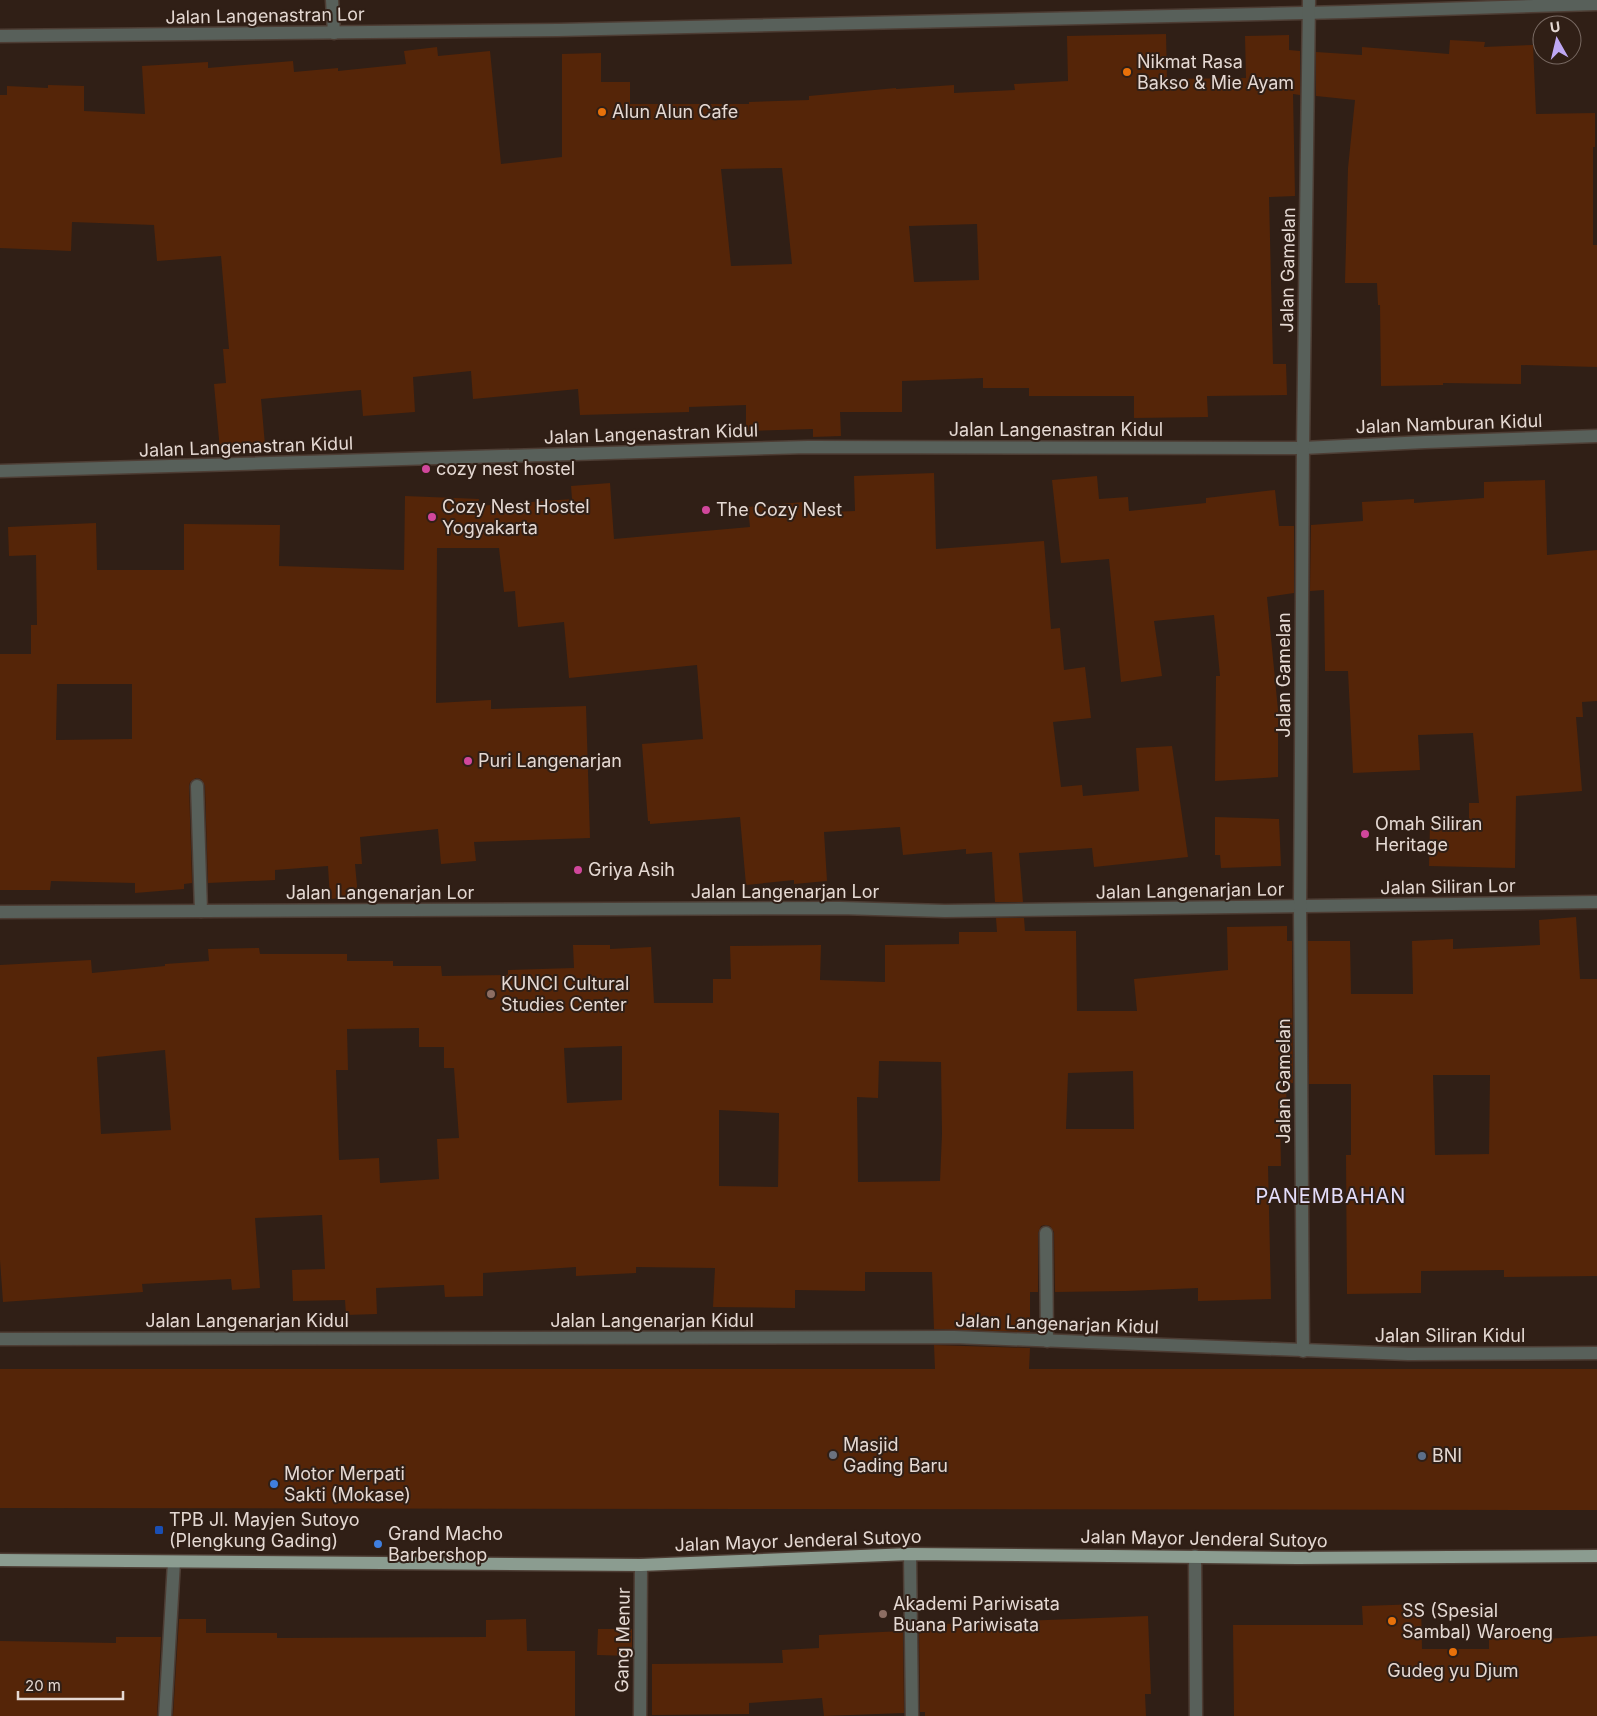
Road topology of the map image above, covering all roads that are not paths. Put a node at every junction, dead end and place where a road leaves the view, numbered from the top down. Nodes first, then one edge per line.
1 (332, 0) edge
2 (1597, 4) edge
3 (1310, 6) edge
4 (334, 33) junction
5 (0, 36) edge
6 (1597, 436) edge
7 (1303, 448) junction
8 (0, 471) edge
9 (197, 786) dead end
10 (1597, 902) edge
11 (1300, 907) junction
12 (201, 911) junction
13 (0, 912) edge
14 (1046, 1233) dead end
15 (0, 1339) edge
16 (1047, 1341) junction
17 (1303, 1351) junction
18 (1597, 1352) edge
19 (910, 1554) junction
20 (1195, 1556) junction
21 (1597, 1556) edge
22 (0, 1560) edge
23 (174, 1562) junction
24 (641, 1565) junction
25 (165, 1716) edge
26 (640, 1716) edge
27 (912, 1716) edge
28 (1196, 1716) edge

1 - 4 street
2 - 3 street, Jalan Langenastran Lor
3 - 4 street, Jalan Langenastran Lor
3 - 7 street, Jalan Gamelan
4 - 5 street, Jalan Langenastran Lor
6 - 7 street, Jalan Namburan Kidul
7 - 8 street, Jalan Langenastran Kidul
7 - 11 street, Jalan Gamelan
9 - 12 street
10 - 11 street, Jalan Siliran Lor
11 - 12 street, Jalan Langenarjan Lor
11 - 17 street, Jalan Gamelan
12 - 13 street, Jalan Langenarjan Lor
14 - 16 street
15 - 16 street, Jalan Langenarjan Kidul
16 - 17 street, Jalan Langenarjan Kidul
17 - 18 street, Jalan Siliran Kidul
19 - 20 main road, Jalan Mayor Jenderal Sutoyo
19 - 24 main road, Jalan Mayor Jenderal Sutoyo
19 - 27 street
20 - 21 main road, Jalan Mayor Jenderal Sutoyo
20 - 28 street
22 - 23 main road, Jalan Mayor Jenderal Sutoyo
23 - 24 main road, Jalan Mayor Jenderal Sutoyo
23 - 25 street
24 - 26 street, Gang Menur

